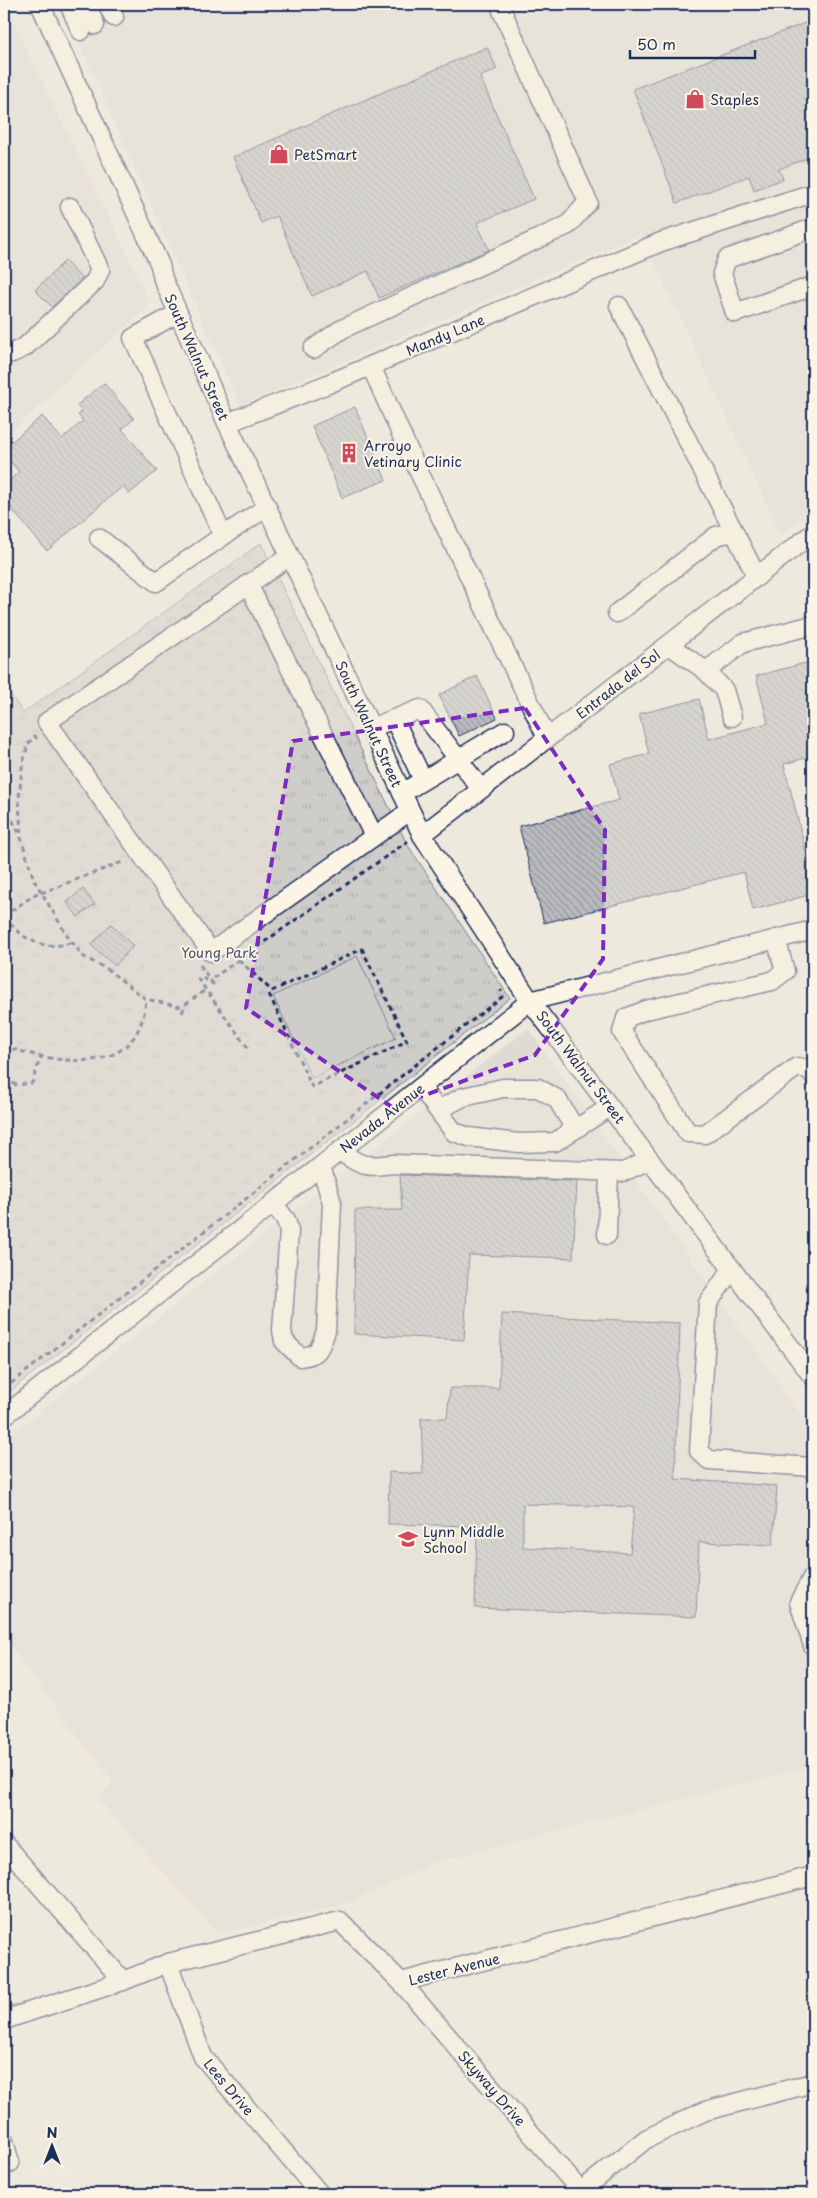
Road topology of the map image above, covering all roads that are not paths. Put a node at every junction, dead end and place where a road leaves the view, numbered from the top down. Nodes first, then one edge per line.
1 (40, 4) edge
2 (69, 4) edge
3 (88, 8) dead end
4 (502, 10) dead end
5 (813, 193) edge
6 (70, 207) dead end
7 (813, 228) edge
8 (813, 286) edge
9 (619, 306) dead end
10 (178, 313) junction
11 (312, 349) dead end
12 (4, 352) edge
13 (371, 366) junction
14 (227, 423) junction
15 (267, 507) junction
16 (732, 532) junction
17 (813, 533) edge
18 (223, 536) junction
19 (99, 538) dead end
20 (290, 556) junction
21 (757, 577) junction
22 (248, 584) junction
23 (617, 613) dead end
24 (813, 625) edge
25 (669, 645) junction
26 (706, 671) junction
27 (732, 717) dead end
28 (394, 719) junction
29 (371, 728) junction
30 (505, 731) dead end
31 (547, 738) junction
32 (458, 759) junction
33 (422, 780) junction
34 (481, 789) junction
35 (402, 792) junction
36 (410, 810) junction
37 (421, 833) junction
38 (374, 836) junction
39 (813, 930) edge
40 (776, 939) junction
41 (530, 1000) junction
42 (813, 1075) edge
43 (421, 1087) junction
44 (610, 1107) junction
45 (438, 1110) junction
46 (575, 1129) junction
47 (340, 1150) junction
48 (650, 1160) junction
49 (321, 1166) junction
50 (609, 1172) junction
51 (273, 1204) junction
52 (607, 1235) dead end
53 (732, 1269) junction
54 (813, 1377) edge
55 (4, 1416) edge
56 (813, 1467) edge
57 (813, 1576) edge
58 (813, 1646) edge
59 (4, 1844) edge
60 (813, 1876) edge
61 (168, 1963) junction
62 (123, 1981) junction
63 (401, 1982) junction
64 (4, 2020) edge
65 (813, 2083) edge
66 (4, 2141) edge
67 (10, 2163) dead end
68 (582, 2193) edge
69 (320, 2194) edge

1 - 10 street, South Walnut Street
2 - 3 street
4 - 11 street
5 - 13 street, Mandy Lane
6 - 12 street
7 - 8 street
9 - 16 street
10 - 14 street, South Walnut Street
10 - 18 street
13 - 14 street, Mandy Lane
13 - 31 street
14 - 15 street, South Walnut Street
15 - 18 street
15 - 20 street, South Walnut Street
16 - 21 street
16 - 23 street
17 - 21 street, Entrada del Sol
18 - 19 street
20 - 22 street
20 - 29 street, South Walnut Street
21 - 25 street, Entrada del Sol
22 - 38 street
22 - 38 street
24 - 26 street
25 - 26 street
25 - 31 street, Entrada del Sol
26 - 27 street
28 - 29 street
28 - 32 street
28 - 33 street
29 - 35 street, South Walnut Street
30 - 32 street
31 - 34 street, Entrada del Sol
32 - 33 street
32 - 34 street
33 - 35 street
34 - 37 street, Entrada del Sol
35 - 36 street, South Walnut Street
36 - 37 street, South Walnut Street
36 - 38 street
37 - 41 street, South Walnut Street
39 - 40 street, Nevada Avenue
40 - 41 street, Nevada Avenue
40 - 42 street
41 - 43 street, Nevada Avenue
41 - 44 street, South Walnut Street
43 - 45 street
43 - 47 street, Nevada Avenue
44 - 46 street
44 - 48 street, South Walnut Street
45 - 46 street
45 - 46 street
47 - 49 street, Nevada Avenue
47 - 50 street
48 - 50 street
48 - 53 street, South Walnut Street
49 - 51 street, Nevada Avenue
49 - 51 street
50 - 52 street
51 - 55 street, Nevada Avenue
53 - 54 street, South Walnut Street
53 - 56 street
57 - 58 street
59 - 62 street
60 - 63 street, Lester Avenue
61 - 62 street, Lester Avenue
61 - 63 street, Lester Avenue
61 - 69 street, Lees Drive
62 - 64 street, Lester Avenue
63 - 68 street, Skyway Drive
65 - 68 street
66 - 67 street

